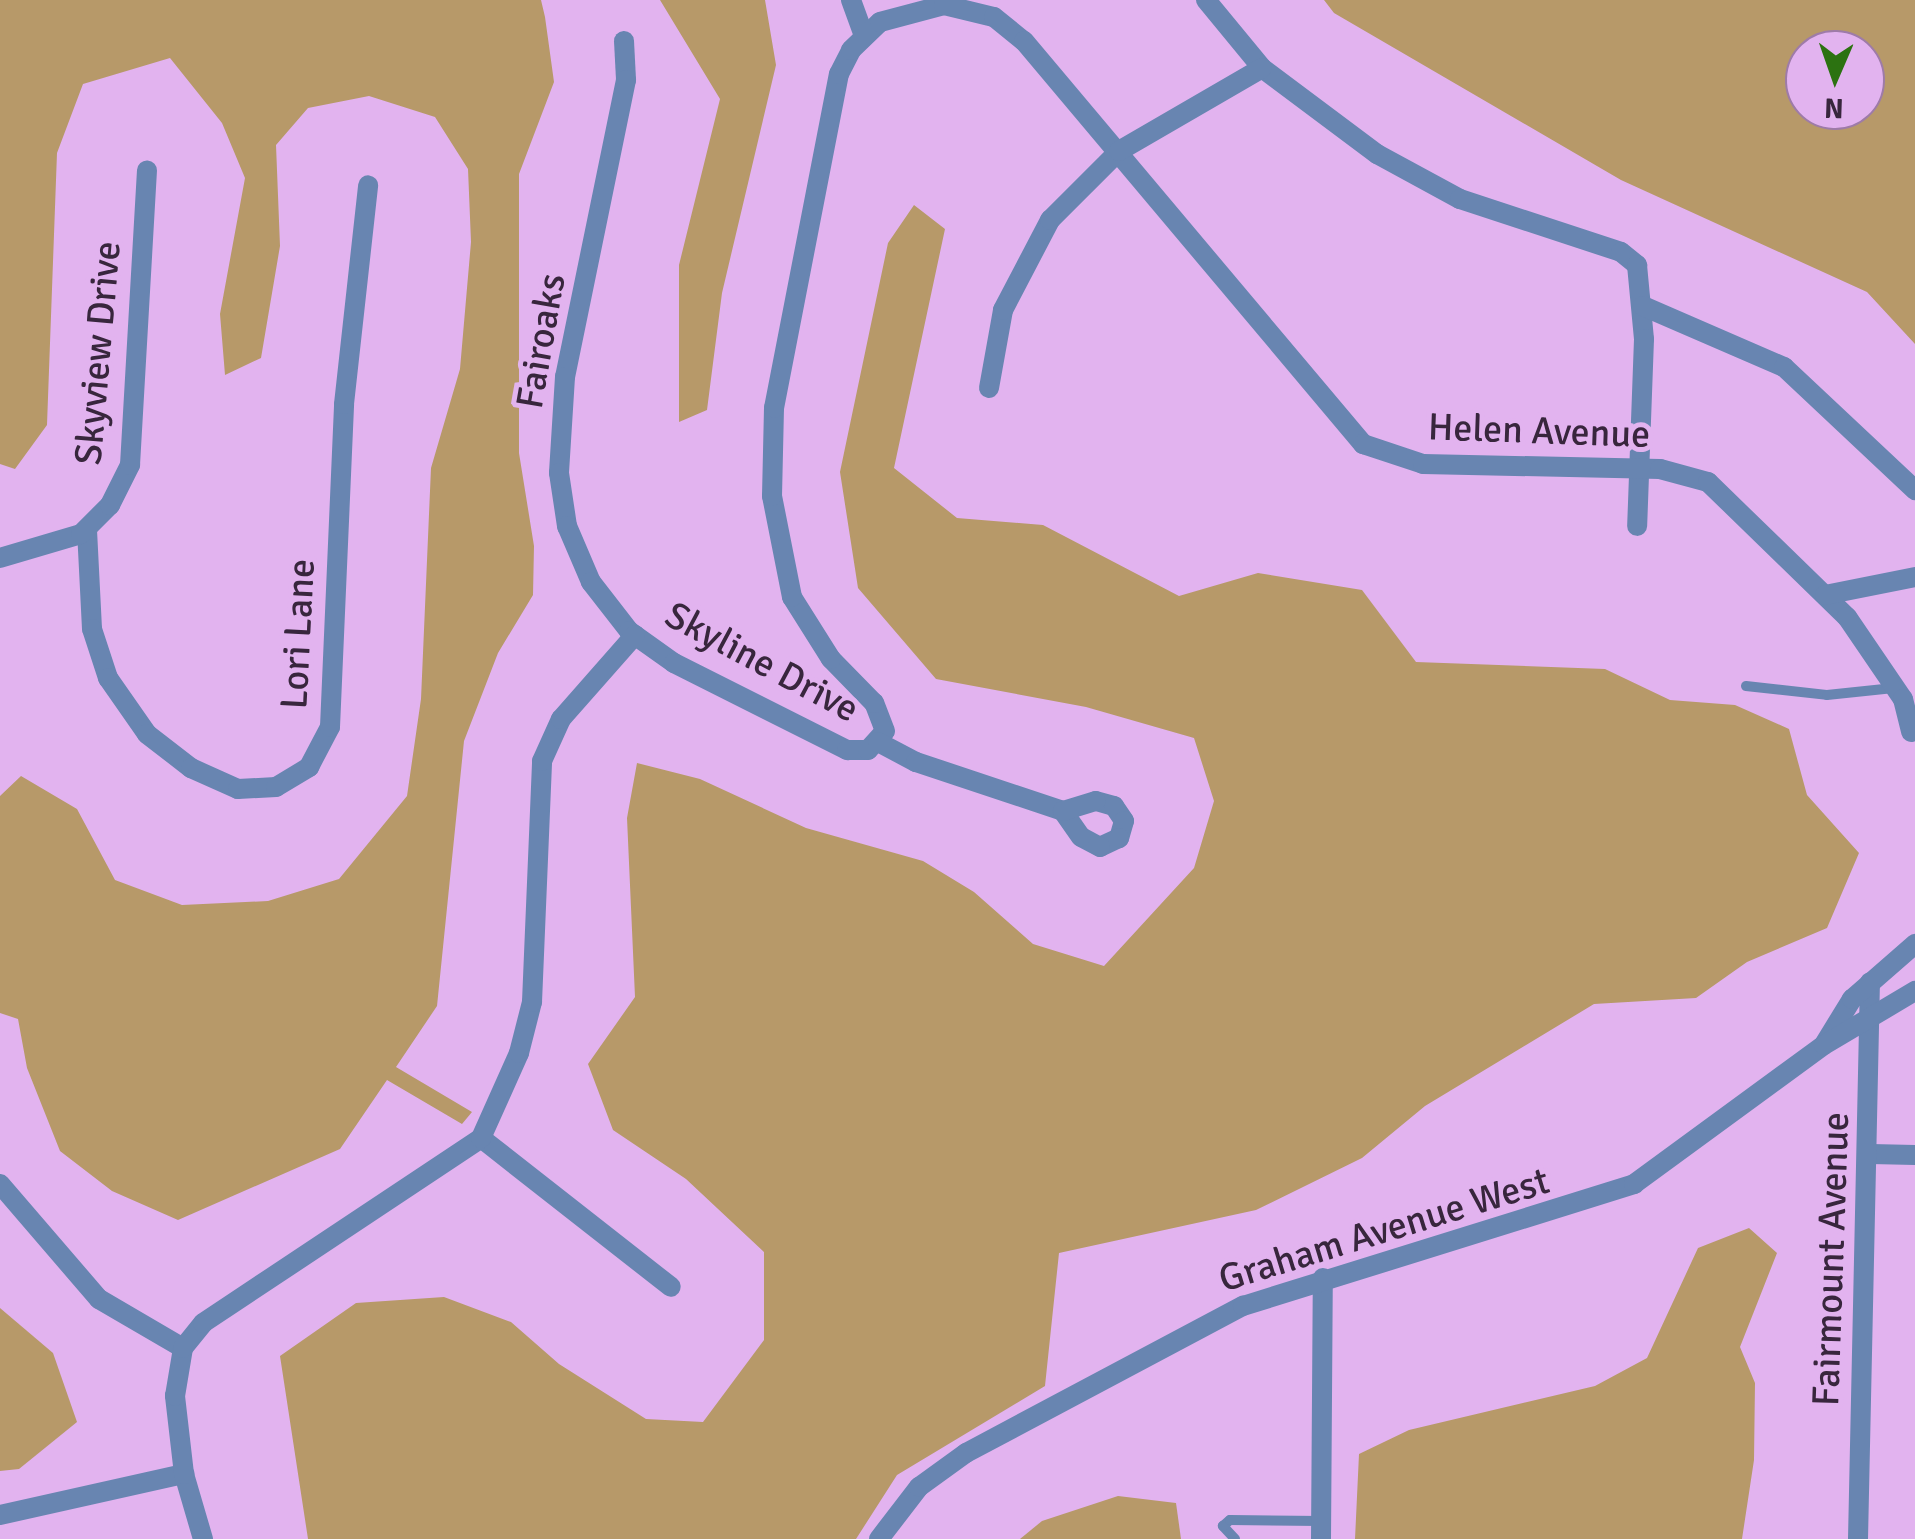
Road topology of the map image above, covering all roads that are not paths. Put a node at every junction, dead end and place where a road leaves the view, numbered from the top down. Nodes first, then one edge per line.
1 (851, 0) edge
2 (1206, 0) edge
3 (864, 36) junction
4 (624, 41) dead end
5 (1262, 68) junction
6 (1119, 151) junction
7 (147, 170) dead end
8 (368, 184) dead end
9 (1644, 306) junction
10 (990, 388) dead end
11 (1637, 468) junction
12 (1915, 490) edge
13 (1637, 526) dead end
14 (87, 530) junction
15 (0, 558) edge
16 (1915, 577) edge
17 (1825, 595) junction
18 (636, 635) junction
19 (1746, 686) dead end
20 (1896, 688) junction
21 (1911, 732) dead end
22 (878, 742) junction
23 (1063, 812) dead end
24 (1915, 944) edge
25 (1870, 982) junction
26 (1915, 991) edge
27 (1872, 1018) junction
28 (1824, 1045) junction
29 (481, 1138) junction
30 (1871, 1154) junction
31 (1915, 1155) edge
32 (0, 1184) edge
33 (1323, 1278) junction
34 (671, 1286) dead end
35 (182, 1348) junction
36 (184, 1474) junction
37 (0, 1515) edge
38 (1321, 1530) edge
39 (202, 1539) edge
40 (878, 1539) edge
41 (1235, 1539) edge
42 (1858, 1539) edge

1 - 3 street
2 - 5 street
3 - 6 street
3 - 22 street, Skyline Drive
4 - 18 street, Fairoaks
5 - 6 street
5 - 9 street
6 - 10 street
6 - 11 street, Helen Avenue
7 - 14 street, Skyview Drive
8 - 14 street, Lori Lane
9 - 11 street
9 - 12 street
11 - 13 street
11 - 17 street, Helen Avenue
14 - 15 street
16 - 17 street
17 - 20 street, Helen Avenue
18 - 22 street, Skyline Drive
18 - 29 street, Skyline Drive
19 - 20 lane
20 - 21 street, Helen Avenue
22 - 23 street
24 - 25 street
25 - 27 street, Fairmount Avenue
25 - 28 street
26 - 27 street, Graham Avenue West
27 - 28 street, Graham Avenue West
27 - 30 street, Fairmount Avenue
28 - 33 street, Graham Avenue West
29 - 34 street
29 - 35 street
30 - 31 street
30 - 42 street, Fairmount Avenue
32 - 35 street
33 - 38 street
33 - 40 street, Graham Avenue West
35 - 36 street
36 - 37 street
36 - 39 street
38 - 41 lane

